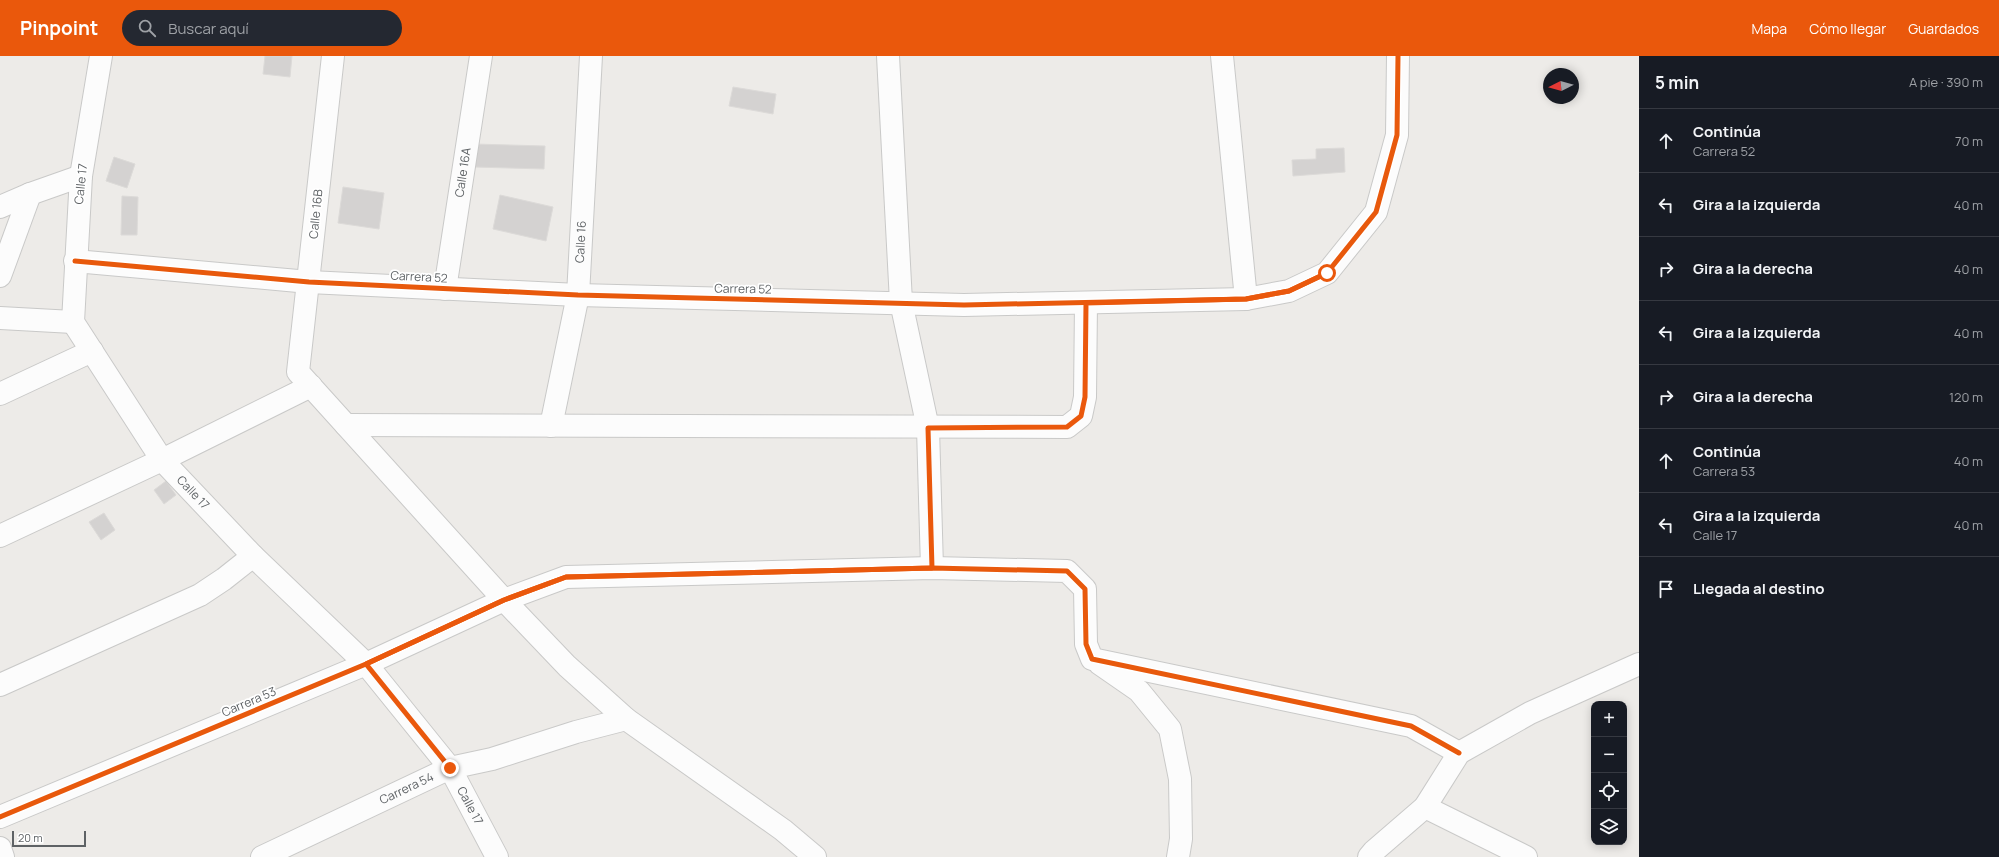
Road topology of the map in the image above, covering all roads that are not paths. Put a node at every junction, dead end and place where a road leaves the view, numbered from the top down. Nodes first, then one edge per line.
1 (101, 56) edge
2 (333, 56) edge
3 (481, 56) edge
4 (591, 56) edge
5 (888, 56) edge
6 (1222, 56) edge
7 (1398, 56) edge
8 (81, 176) junction
9 (30, 194) junction
10 (0, 207) edge
11 (76, 261) junction
12 (0, 276) edge
13 (309, 282) junction
14 (445, 289) junction
15 (578, 295) junction
16 (1246, 299) junction
17 (901, 302) junction
18 (1086, 303) junction
19 (0, 318) edge
20 (73, 322) junction
21 (92, 351) junction
22 (304, 379) junction
23 (0, 394) edge
24 (346, 425) junction
25 (551, 426) junction
26 (928, 428) junction
27 (162, 460) junction
28 (0, 536) edge
29 (253, 556) junction
30 (932, 568) junction
31 (504, 600) junction
32 (1092, 659) junction
33 (366, 664) junction
34 (1639, 664) edge
35 (0, 685) edge
36 (626, 719) junction
37 (1459, 753) junction
38 (450, 768) junction
39 (1425, 807) junction
40 (0, 817) edge
41 (0, 848) edge
42 (3, 857) edge
43 (262, 857) edge
44 (497, 857) edge
45 (815, 857) edge
46 (1178, 857) edge
47 (1369, 857) edge
48 (1526, 857) edge

1 - 8 street, Calle 17
2 - 13 street, Calle 16B
3 - 14 street, Calle 16A
4 - 15 street, Calle 16
5 - 17 street
6 - 16 street
7 - 16 street, Carrera 52
8 - 9 street
8 - 11 street, Calle 17
9 - 10 street
9 - 12 street
11 - 13 street, Carrera 52
11 - 20 street, Calle 17
13 - 14 street, Carrera 52
13 - 22 street, Calle 16B
14 - 15 street, Carrera 52
15 - 17 street, Carrera 52
15 - 25 street, Calle 16
16 - 18 street, Carrera 52
17 - 18 street, Carrera 52
17 - 26 street
18 - 26 street
19 - 20 street
20 - 21 street, Calle 17
21 - 23 street
21 - 27 street, Calle 17
22 - 24 street
22 - 27 street
24 - 25 street
24 - 31 street
25 - 26 street
26 - 30 street
27 - 28 street
27 - 29 street, Calle 17
29 - 33 street, Calle 17
29 - 35 street
30 - 31 street, Carrera 53
30 - 32 street, Carrera 53
31 - 33 street, Carrera 53
31 - 36 street
32 - 37 street
32 - 46 street
33 - 38 street, Calle 17
33 - 40 street, Carrera 53
34 - 37 street
36 - 38 street, Carrera 54
36 - 45 street
37 - 39 street
38 - 43 street, Carrera 54
38 - 44 street, Calle 17
39 - 47 street
39 - 48 street
41 - 42 street

